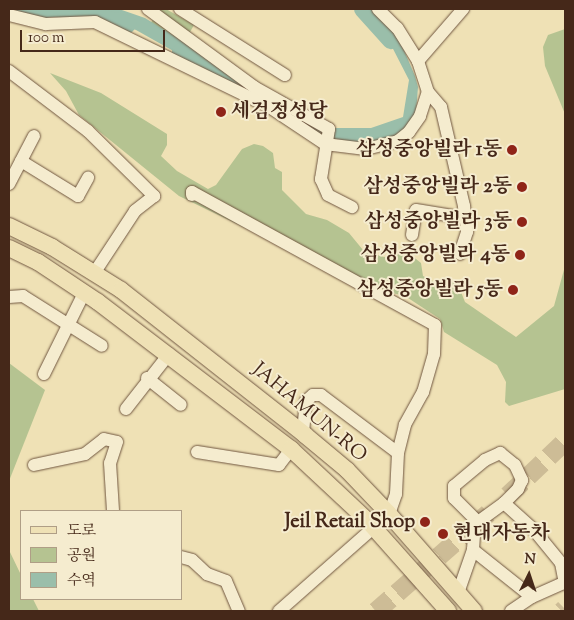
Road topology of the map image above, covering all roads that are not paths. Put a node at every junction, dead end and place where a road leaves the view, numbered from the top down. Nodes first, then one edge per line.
1 (148, 9) edge
2 (180, 9) edge
3 (463, 9) edge
4 (385, 11) edge
5 (9, 15) edge
6 (418, 61) junction
7 (9, 71) edge
8 (285, 75) dead end
9 (428, 92) junction
10 (34, 136) dead end
11 (326, 144) junction
12 (21, 161) junction
13 (88, 178) dead end
14 (9, 184) edge
15 (192, 195) dead end
16 (352, 208) dead end
17 (466, 218) junction
18 (9, 226) edge
19 (412, 234) dead end
20 (9, 248) edge
21 (460, 254) dead end
22 (95, 272) junction
23 (84, 292) junction
24 (10, 302) edge
25 (67, 321) junction
26 (102, 346) dead end
27 (169, 354) junction
28 (44, 374) dead end
29 (147, 378) junction
30 (181, 404) dead end
31 (126, 409) dead end
32 (303, 433) junction
33 (290, 450) junction
34 (197, 452) dead end
35 (398, 453) junction
36 (34, 465) dead end
37 (504, 503) junction
38 (113, 510) edge
39 (389, 514) junction
40 (475, 521) junction
41 (375, 529) junction
42 (473, 550) junction
43 (182, 557) edge
44 (565, 584) edge
45 (458, 593) junction
46 (532, 597) junction
47 (239, 611) edge
48 (279, 611) edge
49 (448, 611) edge
50 (474, 611) edge
51 (511, 611) edge

1 - 11 street
2 - 8 street
3 - 6 street
4 - 6 street
5 - 11 street
6 - 9 street
7 - 22 street
9 - 11 street
9 - 17 street
10 - 12 street
11 - 16 street
12 - 13 street
12 - 14 street
15 - 35 street
17 - 19 street
17 - 21 street
18 - 22 main road, JAHAMUN-RO
20 - 23 main road, JAHAMUN-RO
22 - 32 main road, JAHAMUN-RO
23 - 25 street
23 - 27 main road, JAHAMUN-RO
24 - 25 street
25 - 26 street
25 - 28 street
27 - 29 street
27 - 33 main road, JAHAMUN-RO
29 - 30 street
29 - 31 street
32 - 35 street
32 - 39 main road, JAHAMUN-RO
33 - 34 street, JAHAMUN-RO
33 - 41 main road, JAHAMUN-RO
35 - 39 street
36 - 38 street
37 - 40 street
37 - 40 street
37 - 44 street
39 - 41 street
39 - 45 main road, JAHAMUN-RO
40 - 42 street
41 - 48 street
41 - 49 main road, JAHAMUN-RO
42 - 45 street
42 - 46 street
43 - 47 street
44 - 46 street
45 - 50 main road, JAHAMUN-RO
46 - 51 street

